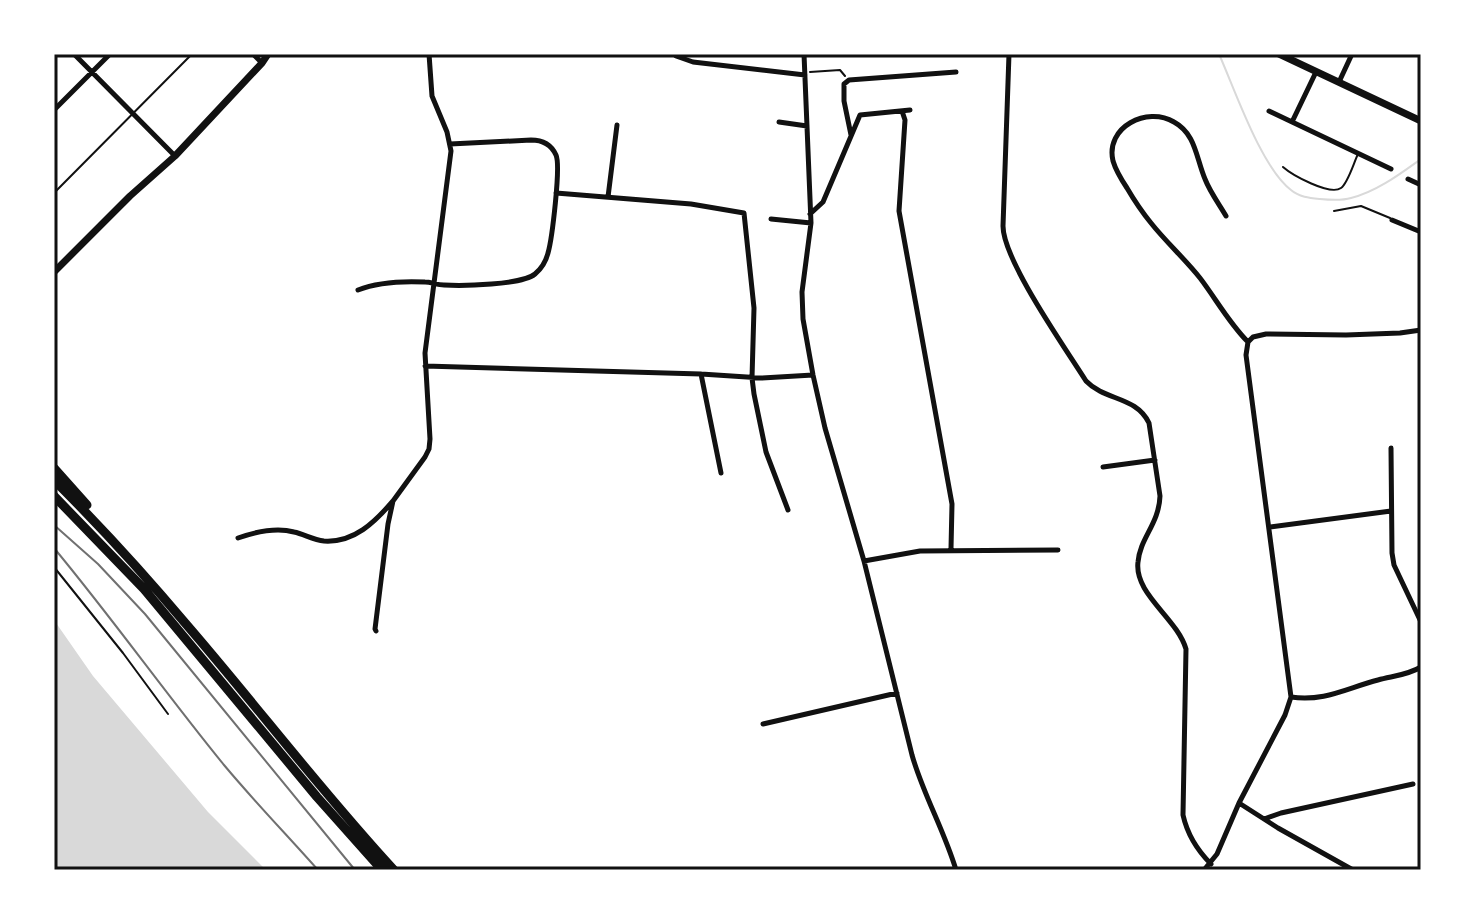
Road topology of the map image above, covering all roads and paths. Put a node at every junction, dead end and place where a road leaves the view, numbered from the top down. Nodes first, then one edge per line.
1 (74, 54) edge
2 (110, 54) edge
3 (192, 54) edge
4 (253, 54) edge
5 (268, 54) edge
6 (429, 54) edge
7 (804, 54) edge
8 (1009, 54) edge
9 (1279, 54) edge
10 (1352, 54) edge
11 (676, 56) dead end
12 (262, 63) junction
13 (92, 72) junction
14 (956, 72) dead end
15 (1316, 72) junction
16 (805, 74) junction
17 (849, 80) junction
18 (1339, 82) junction
19 (54, 110) edge
20 (910, 110) dead end
21 (902, 111) junction
22 (1269, 111) dead end
23 (133, 113) junction
24 (1421, 121) edge
25 (779, 122) dead end
26 (1292, 122) junction
27 (617, 125) dead end
28 (807, 126) junction
29 (851, 135) junction
30 (450, 144) junction
31 (1358, 154) junction
32 (175, 156) junction
33 (1283, 167) dead end
34 (1391, 169) dead end
35 (1408, 179) dead end
36 (1421, 185) edge
37 (54, 193) edge
38 (556, 193) junction
39 (608, 197) junction
40 (1334, 211) dead end
41 (810, 214) junction
42 (1226, 216) dead end
43 (771, 219) dead end
44 (1392, 220) joint
45 (811, 223) junction
46 (1421, 232) edge
47 (54, 272) edge
48 (435, 283) junction
49 (358, 290) dead end
50 (1421, 330) edge
51 (1248, 342) junction
52 (425, 366) junction
53 (701, 374) junction
54 (813, 375) junction
55 (752, 378) junction
56 (1391, 448) dead end
57 (1155, 460) junction
58 (1103, 467) dead end
59 (54, 468) edge
60 (721, 473) dead end
61 (54, 480) edge
62 (54, 496) edge
63 (393, 501) junction
64 (788, 510) dead end
65 (1391, 511) junction
66 (1270, 527) junction
67 (238, 538) dead end
68 (121, 549) junction
69 (951, 549) junction
70 (1058, 550) dead end
71 (864, 561) junction
72 (54, 567) edge
73 (1421, 622) edge
74 (376, 631) dead end
75 (1421, 667) edge
76 (897, 693) junction
77 (1291, 697) junction
78 (168, 714) dead end
79 (763, 724) dead end
80 (1413, 784) dead end
81 (1239, 803) junction
82 (1264, 819) junction
83 (1211, 864) junction
84 (382, 870) edge
85 (394, 870) edge
86 (956, 870) edge
87 (1204, 870) edge
88 (1353, 870) edge

1 - 13 street
2 - 13 street
3 - 23 lane
4 - 12 street
5 - 12 main road
6 - 30 street
7 - 16 street
8 - 57 street
9 - 15 main road
10 - 18 street
11 - 16 street
12 - 32 main road
13 - 19 street
13 - 23 street
14 - 17 street
15 - 18 main road
15 - 26 street
16 - 17 path
16 - 28 street
17 - 29 street
18 - 24 main road
20 - 21 street
21 - 29 street
21 - 69 street
22 - 26 street
23 - 32 street
23 - 37 lane
25 - 28 street
26 - 31 street
27 - 39 street
28 - 41 street
29 - 41 street
30 - 38 street
30 - 48 street
31 - 33 lane
31 - 34 street
32 - 47 main road
35 - 36 street
38 - 39 street
38 - 48 street
39 - 55 street
40 - 44 lane
41 - 45 street
42 - 51 street
43 - 45 street
44 - 46 street
45 - 54 street
48 - 49 street
48 - 52 street
50 - 51 street
51 - 66 street
52 - 53 street
52 - 63 street
53 - 55 street
53 - 60 street
54 - 55 street
54 - 71 street
55 - 64 street
56 - 65 street
57 - 58 street
57 - 83 street
59 - 68 highway
61 - 68 highway
62 - 84 highway
63 - 67 street
63 - 74 street
65 - 66 street
65 - 73 street
66 - 77 street
68 - 85 highway
69 - 70 street
69 - 71 street
71 - 76 street
72 - 78 path
75 - 77 street
76 - 79 street
76 - 86 street
77 - 81 street
80 - 82 street
81 - 82 street
81 - 83 street
82 - 88 street
83 - 87 street

